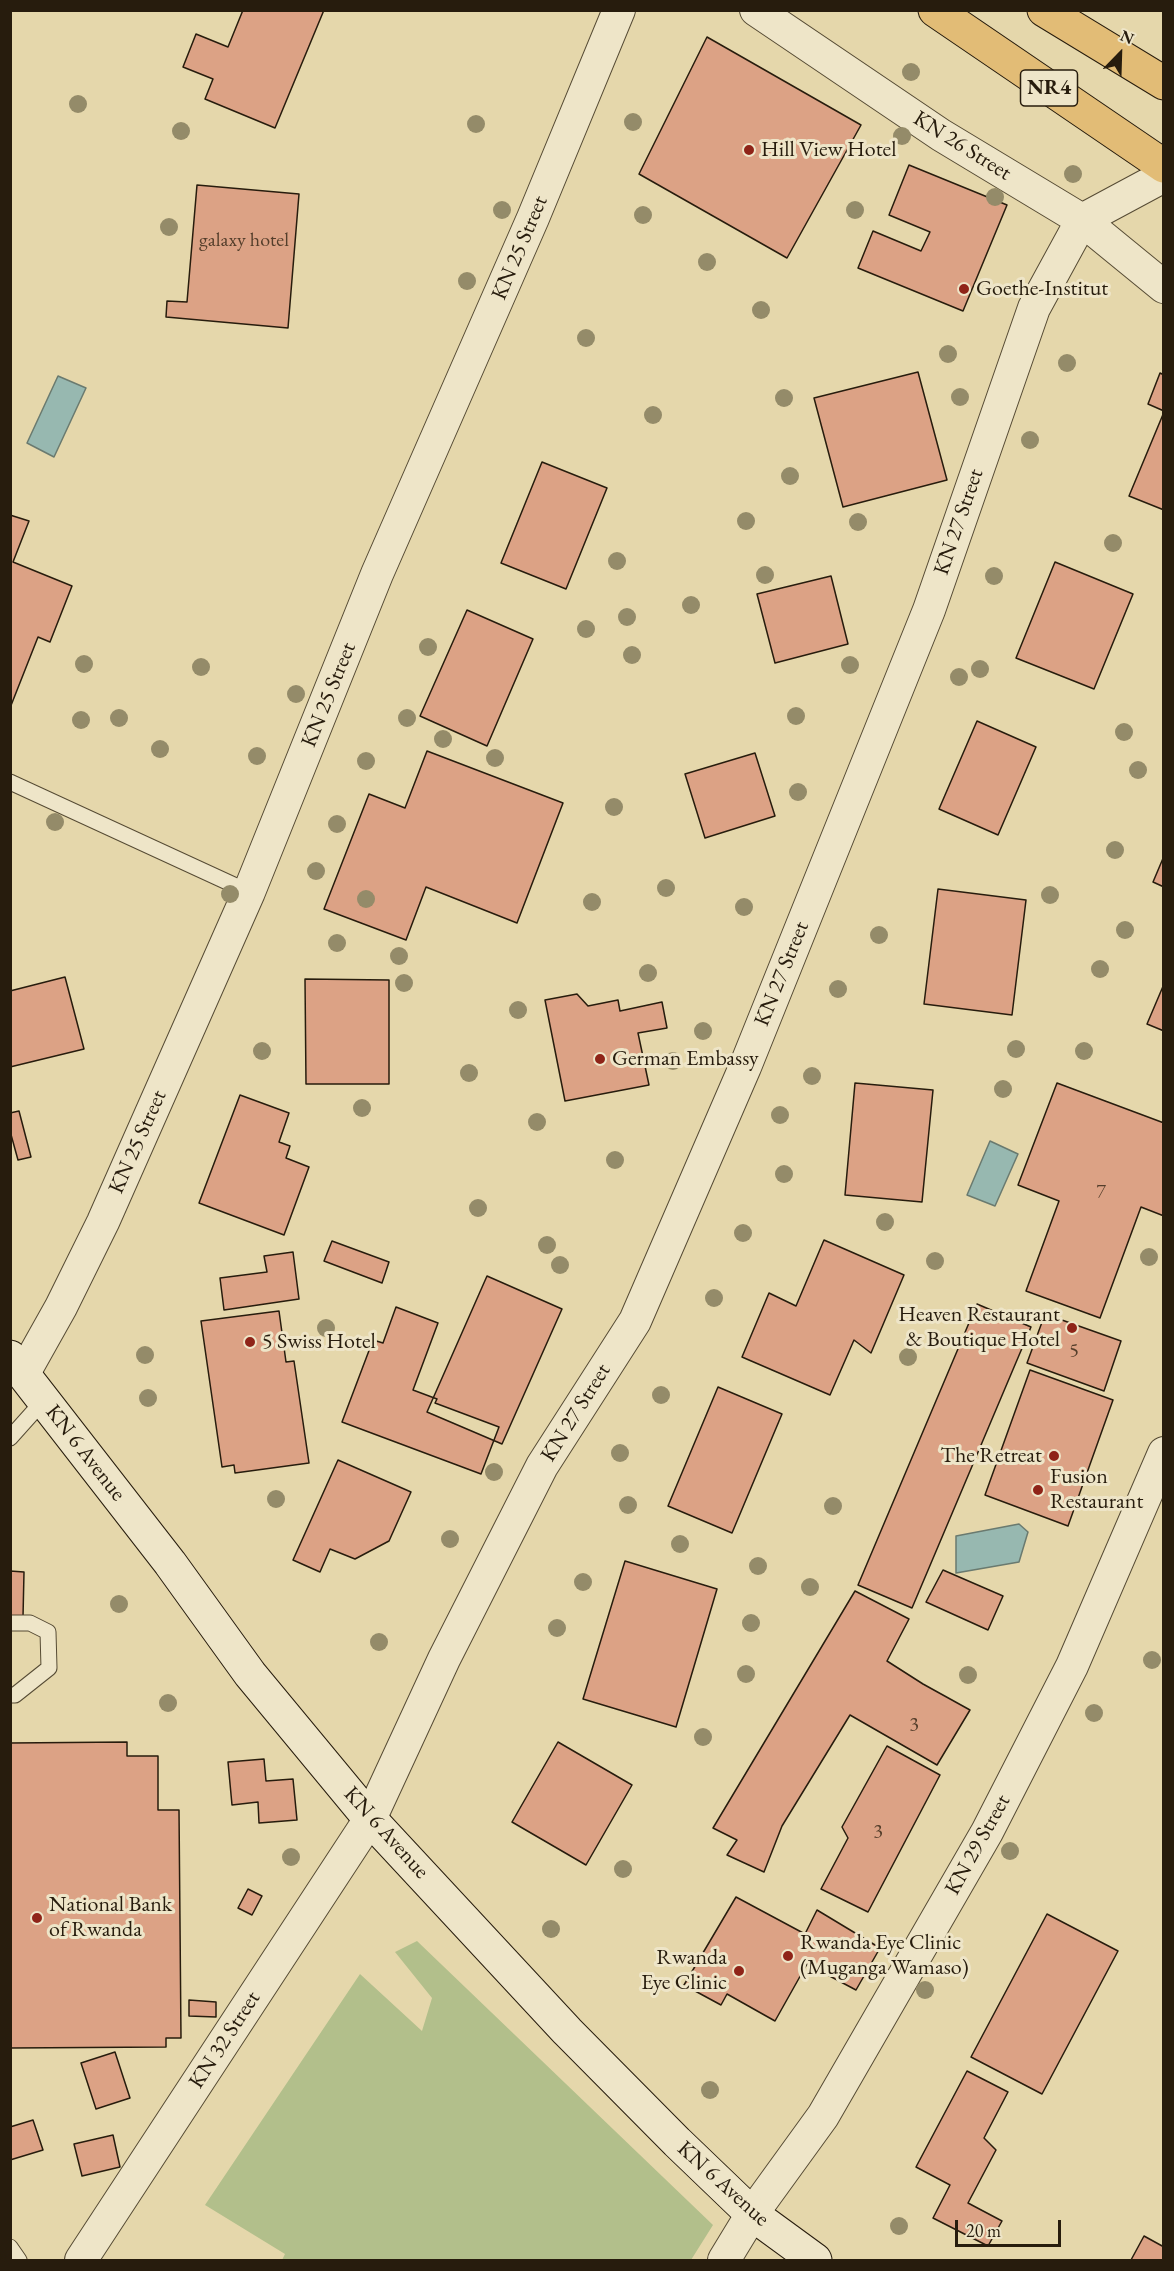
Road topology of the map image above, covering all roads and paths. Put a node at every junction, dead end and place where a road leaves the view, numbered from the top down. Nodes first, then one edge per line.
1 (619, 10) edge
2 (756, 10) edge
3 (935, 10) edge
4 (1044, 10) edge
5 (1164, 83) edge
6 (1164, 166) edge
7 (1164, 176) edge
8 (1082, 220) junction
9 (1164, 287) edge
10 (10, 782) edge
11 (249, 892) junction
12 (17, 1365) edge
13 (45, 1400) junction
14 (10, 1438) edge
15 (1164, 1453) edge
16 (10, 1623) edge
17 (10, 1695) edge
18 (370, 1819) junction
19 (752, 2214) junction
20 (10, 2247) edge
21 (19, 2260) edge
22 (81, 2260) edge
23 (724, 2260) edge
24 (815, 2260) edge

1 - 11 street, KN 25 Street
2 - 8 street, KN 26 Street
3 - 6 highway, NR4
4 - 5 highway, NR4
7 - 8 street
8 - 9 street, KN 26 Street
8 - 18 street, KN 27 Street
10 - 11 lane
11 - 12 street, KN 25 Street
12 - 13 main road, KN 6 Avenue
13 - 14 lane
13 - 18 main road, KN 6 Avenue
15 - 19 street, KN 29 Street
16 - 17 lane
18 - 19 main road, KN 6 Avenue
18 - 22 street, KN 32 Street
19 - 23 street, KN 29 Street
19 - 24 main road, KN 6 Avenue
20 - 21 lane

